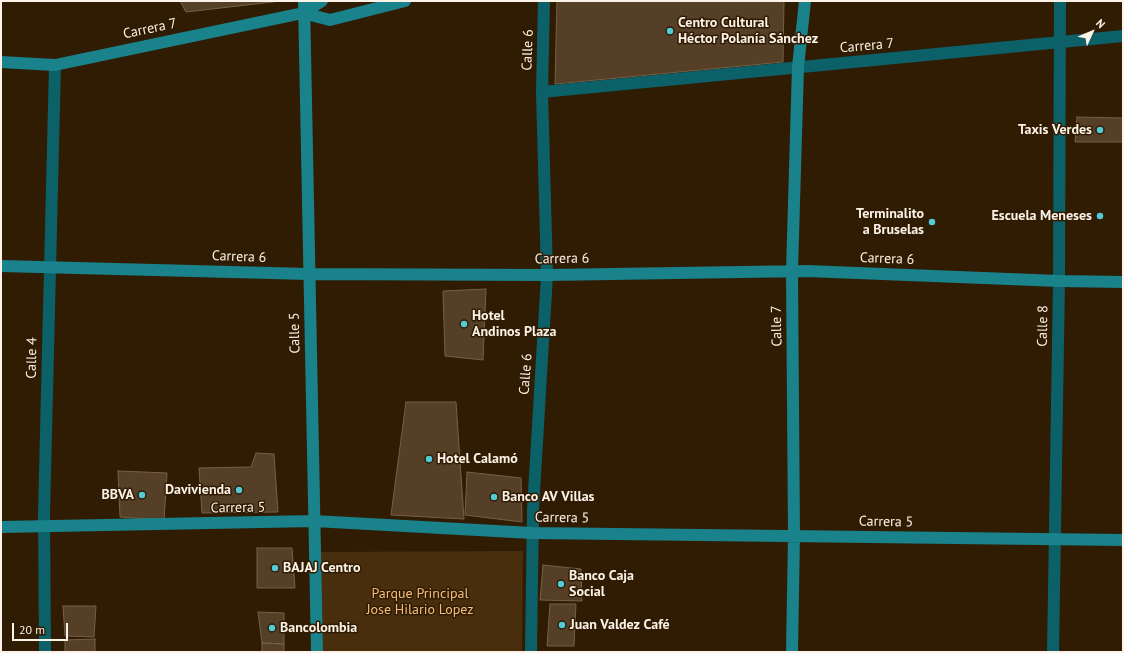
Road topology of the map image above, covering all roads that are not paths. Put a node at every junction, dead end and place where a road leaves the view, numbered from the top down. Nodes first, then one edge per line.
1 (322, 1) edge
2 (405, 1) edge
3 (544, 1) edge
4 (804, 1) edge
5 (1060, 1) edge
6 (304, 7) edge
7 (1123, 36) edge
8 (1059, 43) junction
9 (1, 62) edge
10 (55, 64) junction
11 (798, 67) junction
12 (542, 92) junction
13 (1, 266) edge
14 (49, 266) junction
15 (792, 271) junction
16 (308, 274) junction
17 (547, 275) junction
18 (1059, 281) junction
19 (1123, 282) edge
20 (314, 521) junction
21 (44, 526) junction
22 (1, 527) edge
23 (532, 532) junction
24 (794, 535) junction
25 (1055, 540) junction
26 (1123, 540) edge
27 (45, 652) edge
28 (317, 652) edge
29 (531, 652) edge
30 (792, 652) edge
31 (1053, 652) edge

1 - 6 street
2 - 6 street
3 - 12 street, Calle 6
4 - 11 street, Calle 7
5 - 8 street, Calle 8
6 - 10 street, Carrera 7
6 - 16 street, Calle 5
7 - 8 street, Carrera 7
8 - 11 street, Carrera 7
8 - 18 street, Calle 8
9 - 10 street, Carrera 7
10 - 14 street, Calle 4
11 - 12 street, Carrera 7
11 - 15 street, Calle 7
12 - 17 street, Calle 6
13 - 14 street, Carrera 6
14 - 16 street, Carrera 6
14 - 21 street, Calle 4
15 - 17 street, Carrera 6
15 - 18 street, Carrera 6
15 - 24 street, Calle 7
16 - 17 street, Carrera 6
16 - 20 street, Calle 5
17 - 23 street, Calle 6
18 - 19 street, Carrera 6
18 - 25 street, Calle 8
20 - 21 street, Carrera 5
20 - 23 street, Carrera 5
20 - 28 street, Calle 5
21 - 22 street, Carrera 5
21 - 27 street, Calle 4
23 - 24 street, Carrera 5
23 - 29 street, Calle 6
24 - 25 street, Carrera 5
24 - 30 street, Calle 7
25 - 26 street, Carrera 5
25 - 31 street, Calle 8

